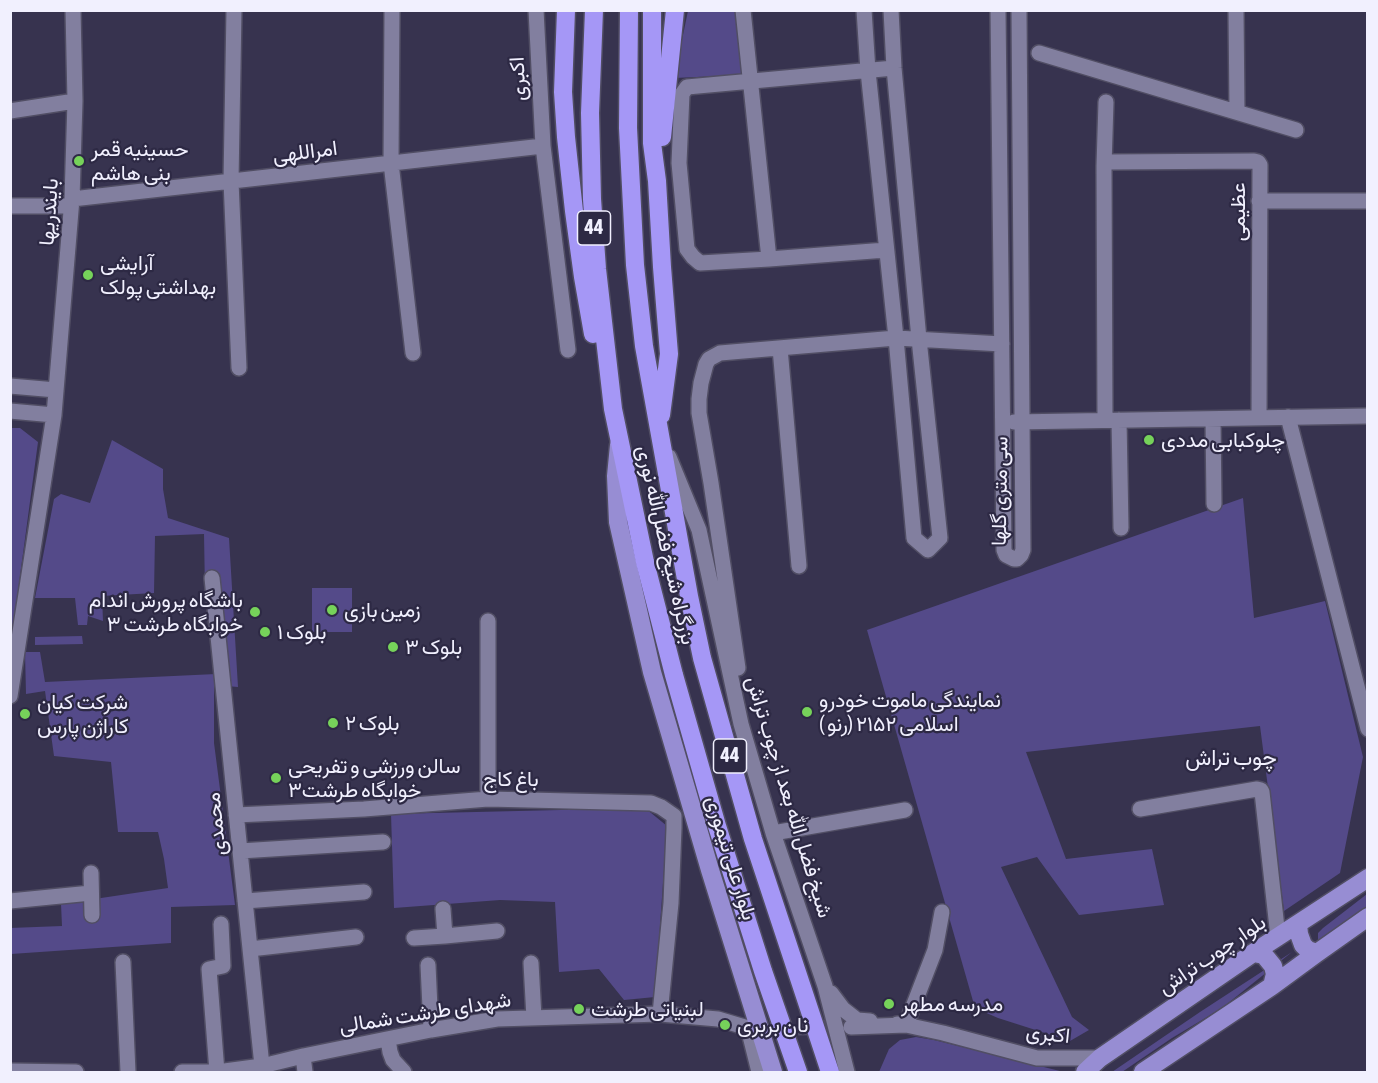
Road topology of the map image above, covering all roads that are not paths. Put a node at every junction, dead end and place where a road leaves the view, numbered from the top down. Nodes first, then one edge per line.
1 (73, 10) edge
2 (234, 10) edge
3 (392, 10) edge
4 (536, 10) edge
5 (555, 10) edge
6 (566, 10) edge
7 (594, 10) edge
8 (629, 10) edge
9 (652, 10) edge
10 (675, 10) edge
11 (681, 10) edge
12 (743, 10) edge
13 (864, 10) edge
14 (891, 10) edge
15 (998, 10) edge
16 (1019, 10) edge
17 (1236, 10) edge
18 (671, 50) junction
19 (1039, 53) dead end
20 (894, 68) junction
21 (868, 71) junction
22 (750, 81) junction
23 (563, 92) junction
24 (75, 101) junction
25 (1106, 102) dead end
26 (12, 106) edge
27 (1237, 112) junction
28 (1296, 130) dead end
29 (543, 146) junction
30 (392, 163) junction
31 (1104, 166) junction
32 (231, 181) junction
33 (657, 181) junction
34 (1259, 201) junction
35 (1368, 201) edge
36 (71, 202) junction
37 (10, 206) edge
38 (886, 250) junction
39 (769, 259) junction
40 (896, 338) junction
41 (919, 339) junction
42 (1002, 344) junction
43 (780, 348) junction
44 (568, 350) dead end
45 (413, 353) dead end
46 (239, 368) dead end
47 (10, 386) edge
48 (56, 390) junction
49 (612, 409) junction
50 (10, 411) edge
51 (54, 415) junction
52 (1288, 417) junction
53 (1259, 418) junction
54 (1367, 418) edge
55 (1213, 419) junction
56 (1112, 420) junction
57 (1003, 422) junction
58 (1022, 422) junction
59 (659, 432) junction
60 (619, 443) junction
61 (1214, 504) dead end
62 (1121, 528) dead end
63 (799, 566) dead end
64 (212, 578) dead end
65 (488, 621) dead end
66 (10, 696) edge
67 (741, 724) junction
68 (1368, 729) edge
69 (488, 799) junction
70 (1140, 809) dead end
71 (905, 810) dead end
72 (236, 815) junction
73 (773, 833) junction
74 (384, 842) dead end
75 (240, 851) junction
76 (91, 873) dead end
77 (1364, 879) edge
78 (364, 892) dead end
79 (92, 893) junction
80 (10, 900) edge
81 (245, 901) junction
82 (443, 909) dead end
83 (942, 912) dead end
84 (92, 915) dead end
85 (1368, 917) edge
86 (221, 924) dead end
87 (1298, 924) junction
88 (496, 931) dead end
89 (445, 936) junction
90 (356, 937) dead end
91 (1278, 937) junction
92 (414, 938) dead end
93 (250, 948) junction
94 (1317, 953) junction
95 (1253, 954) junction
96 (123, 962) dead end
97 (531, 963) dead end
98 (428, 965) dead end
99 (825, 986) junction
100 (1272, 986) junction
101 (660, 1014) junction
102 (534, 1018) junction
103 (906, 1025) junction
104 (851, 1027) tunnel mouth
105 (431, 1030) junction
106 (388, 1039) junction
107 (303, 1056) junction
108 (1100, 1058) junction
109 (262, 1066) junction
110 (10, 1071) edge
111 (29, 1072) edge
112 (76, 1072) edge
113 (128, 1072) edge
114 (182, 1072) edge
115 (218, 1072) edge
116 (305, 1072) edge
117 (404, 1072) edge
118 (759, 1072) edge
119 (772, 1072) edge
120 (798, 1072) edge
121 (830, 1072) edge
122 (847, 1072) edge
123 (1085, 1072) edge
124 (1143, 1072) edge

1 - 24 street, بایندریها
2 - 32 street
3 - 30 street
4 - 29 street, اکبری
5 - 23 highway
6 - 23 highway
7 - 49 highway, بزرگراه شیخ فضل‌الله نوری / 44
8 - 59 highway, بزرگراه شیخ فضل‌الله نوری / 44
9 - 33 highway
10 - 18 highway
11 - 18 highway
12 - 22 street
13 - 21 street
14 - 20 street
15 - 42 street, سی متری گلها
16 - 58 street, سی متری گلها
17 - 27 street
18 - 33 highway
19 - 27 street
20 - 21 street
20 - 41 street
21 - 22 street
21 - 38 street
22 - 39 street
22 - 39 street
23 - 49 highway
24 - 26 street
24 - 36 street, بایندریها
25 - 31 street
27 - 28 street
29 - 30 street, امراللهی
29 - 44 street, اکبری
30 - 32 street, امراللهی
30 - 45 street
31 - 34 street, عظیمی
31 - 56 street
32 - 36 street, امراللهی
32 - 46 street
33 - 59 highway
34 - 35 street
34 - 53 street, عظیمی
36 - 37 street, امراللهی
36 - 48 street, بایندریها
38 - 39 street
38 - 40 street
40 - 41 street
40 - 41 street
40 - 43 street
41 - 42 street
42 - 57 street, سی متری گلها
43 - 63 street
43 - 67 street
47 - 48 street
48 - 51 street, بایندریها
49 - 60 highway, بزرگراه شیخ فضل‌الله نوری / 44
50 - 51 street
51 - 66 street, بایندریها
52 - 53 street
52 - 54 street
52 - 68 street
53 - 55 street
55 - 56 street
55 - 61 street
56 - 58 street
56 - 62 street
57 - 58 street
57 - 58 street, سی متری گلها
59 - 67 street, شیخ فضل الله بعد از چوب تراش
59 - 121 highway, بزرگراه شیخ فضل‌الله نوری / 44
60 - 119 main road, بلوار علی تیموری
60 - 120 highway, بزرگراه شیخ فضل‌الله نوری / 44
64 - 72 street, محمدی
65 - 69 street
67 - 73 street, شیخ فضل الله بعد از چوب تراش
69 - 72 street, باغ کاج
69 - 101 street, باغ کاج
70 - 91 street
71 - 73 street
72 - 75 street, محمدی
73 - 99 street, شیخ فضل الله بعد از چوب تراش
74 - 75 street
75 - 81 street, محمدی
76 - 79 street
77 - 87 main road, بلوار چوب‌ تراش
78 - 81 street
79 - 80 street
79 - 84 street
81 - 93 street, محمدی
82 - 89 street
83 - 103 street
85 - 94 main road
86 - 115 street
87 - 91 main road, بلوار چوب‌ تراش
87 - 94 main road
88 - 89 street
89 - 92 street
90 - 93 street
91 - 95 main road, بلوار چوب‌ تراش
93 - 109 street, محمدی
94 - 100 main road
95 - 100 main road
95 - 108 main road, بلوار چوب‌ تراش
96 - 113 street
97 - 102 street
98 - 105 street
99 - 103 street
99 - 122 street, شیخ فضل الله بعد از چوب تراش
100 - 124 main road
101 - 102 street, شهدای طرشت شمالی
101 - 118 street, شهدای طرشت شمالی
102 - 105 street, شهدای طرشت شمالی
103 - 104 street, اکبری
103 - 108 street, اکبری
105 - 106 street, شهدای طرشت شمالی
106 - 107 street, شهدای طرشت شمالی
106 - 117 street
107 - 109 street, شهدای طرشت شمالی
107 - 116 street
108 - 123 main road, بلوار چوب‌ تراش
109 - 115 street, شهدای طرشت شمالی
110 - 111 street
111 - 112 street
114 - 115 street, شهدای طرشت شمالی

